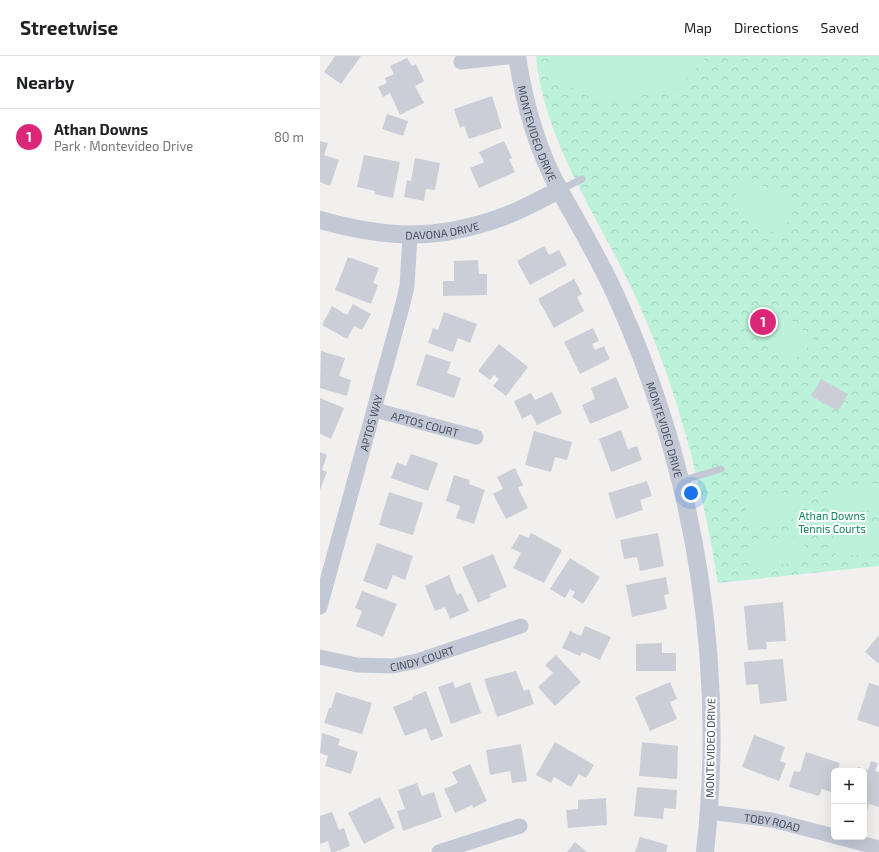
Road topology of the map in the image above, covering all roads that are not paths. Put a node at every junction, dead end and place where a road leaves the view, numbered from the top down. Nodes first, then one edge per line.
1 (516, 56) edge
2 (461, 62) dead end
3 (582, 179) dead end
4 (560, 190) junction
5 (320, 220) edge
6 (410, 236) junction
7 (374, 410) junction
8 (476, 437) dead end
9 (721, 469) dead end
10 (680, 481) junction
11 (320, 607) edge
12 (521, 626) dead end
13 (320, 657) edge
14 (709, 812) junction
15 (520, 826) dead end
16 (831, 836) edge
17 (847, 840) edge
18 (879, 848) edge
19 (439, 852) edge
20 (704, 852) edge

1 - 2 street
1 - 4 street, MONTEVIDEO DRIVE
3 - 4 lane
4 - 6 street, DAVONA DRIVE
4 - 10 street, MONTEVIDEO DRIVE
5 - 6 street, DAVONA DRIVE
6 - 7 street, APTOS WAY
7 - 8 street, APTOS COURT
7 - 11 street, APTOS WAY
9 - 10 lane
10 - 14 street, MONTEVIDEO DRIVE
12 - 13 street, CINDY COURT
14 - 16 street, TOBY ROAD
14 - 20 street, MONTEVIDEO DRIVE
15 - 19 street
17 - 18 street, TOBY ROAD

